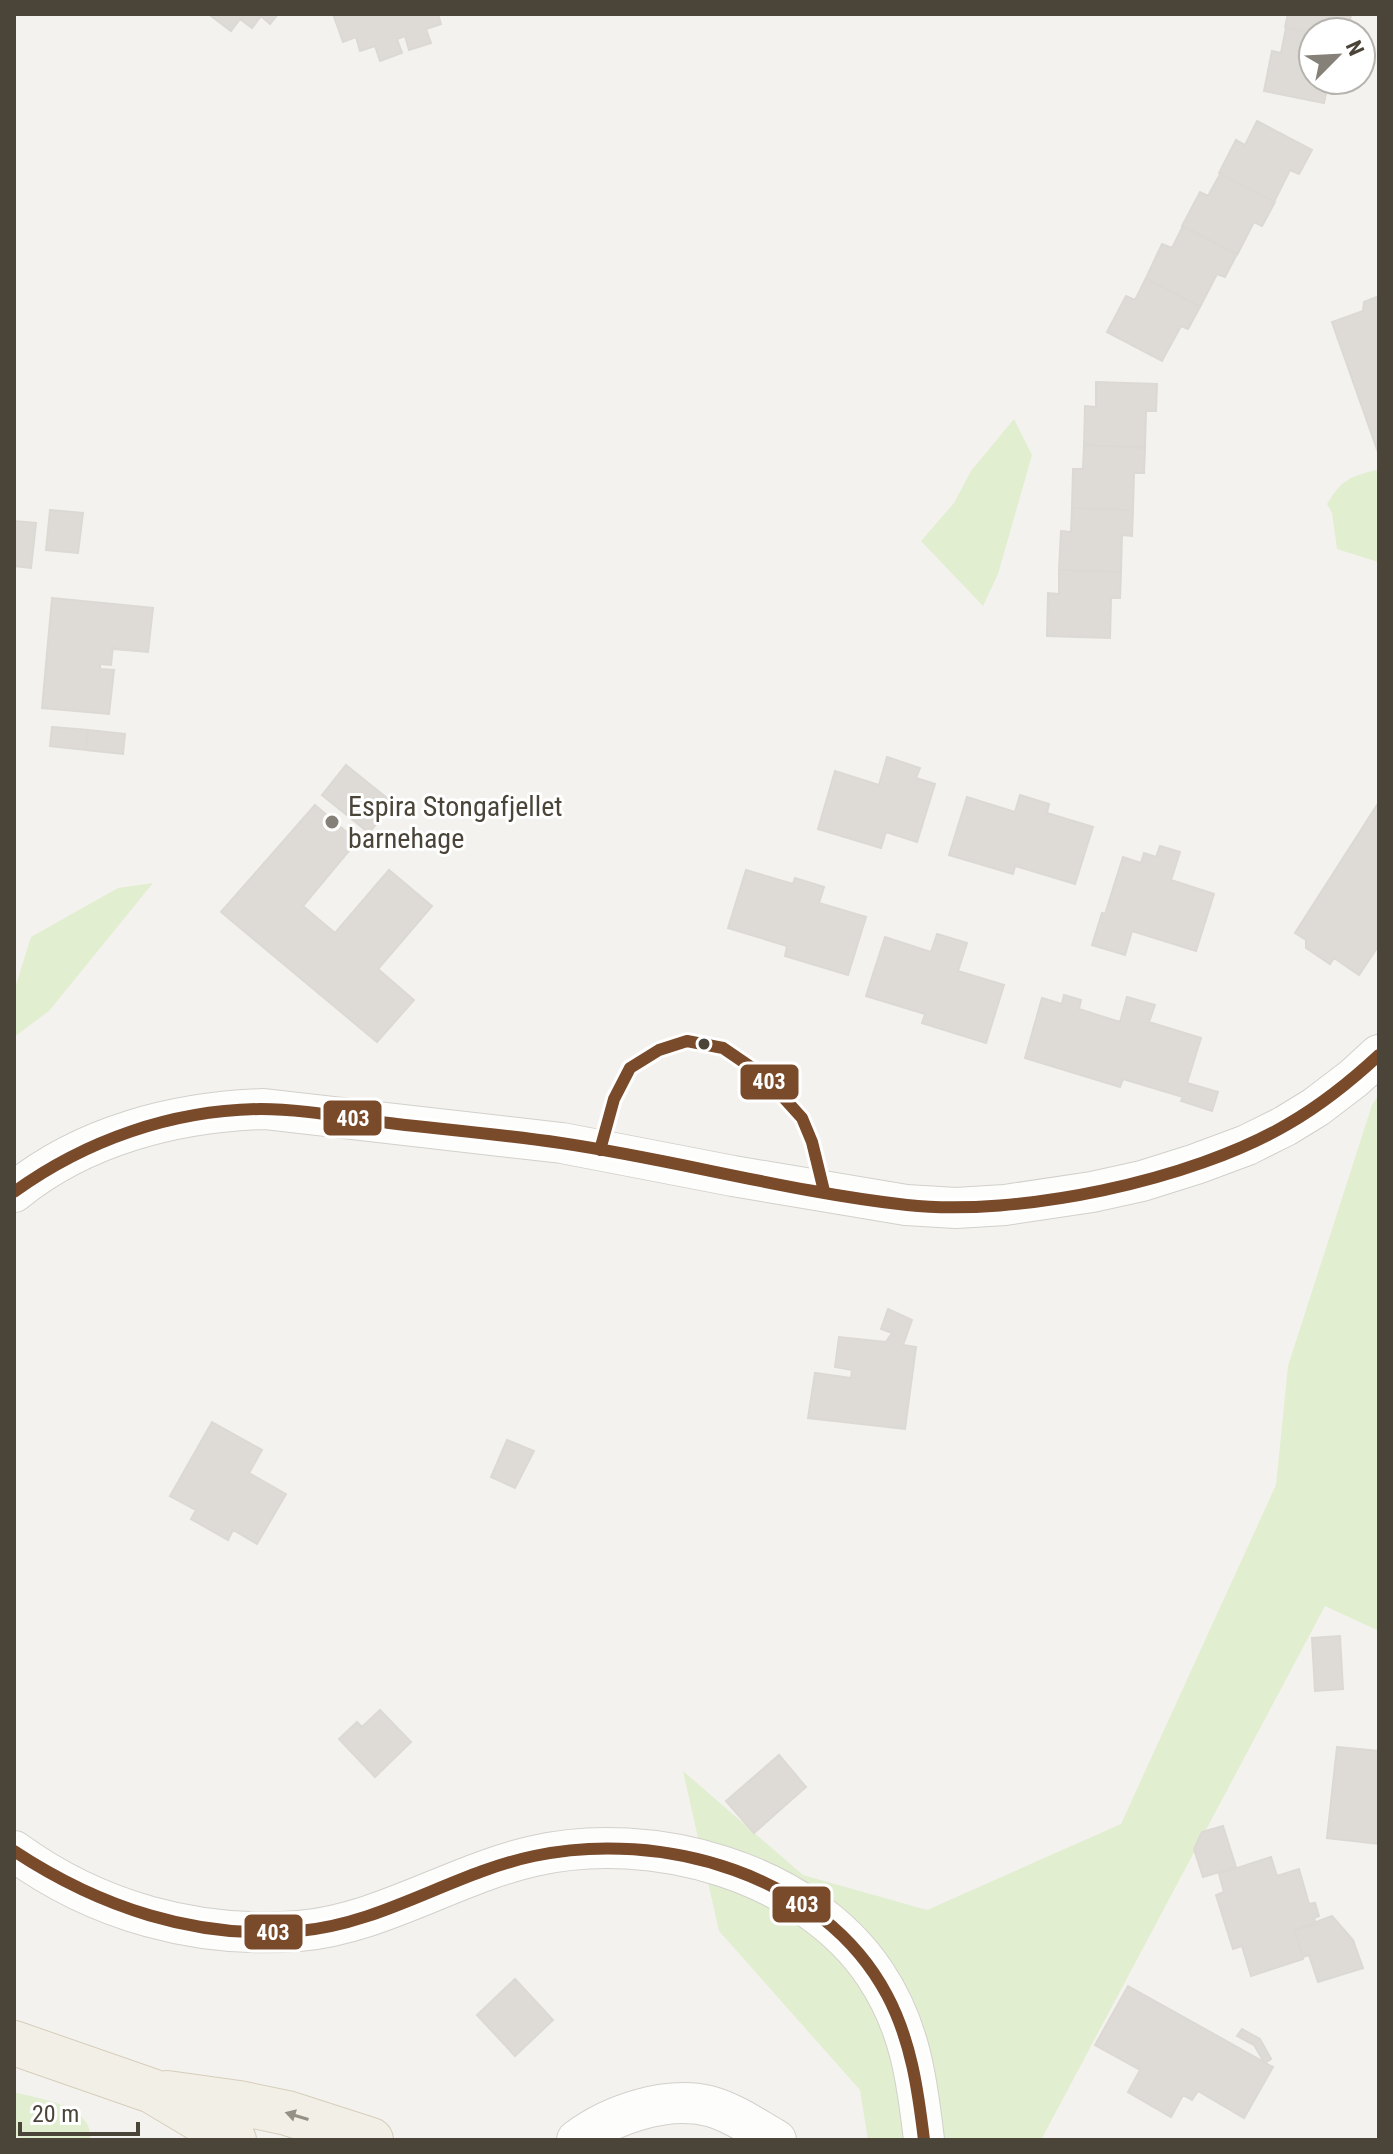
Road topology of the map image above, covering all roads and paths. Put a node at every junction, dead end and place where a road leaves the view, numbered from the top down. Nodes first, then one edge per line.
1 (1379, 1055) edge
2 (14, 1192) edge
3 (14, 1851) edge
4 (14, 2043) edge
5 (152, 2091) junction
6 (750, 2130) edge
7 (921, 2133) edge
8 (234, 2140) edge
9 (371, 2140) edge
10 (577, 2140) edge
11 (776, 2140) edge

1 - 2 street
3 - 7 street
4 - 5 main road
5 - 8 main road
9 -> 5 main road
6 - 10 street
6 - 11 street

